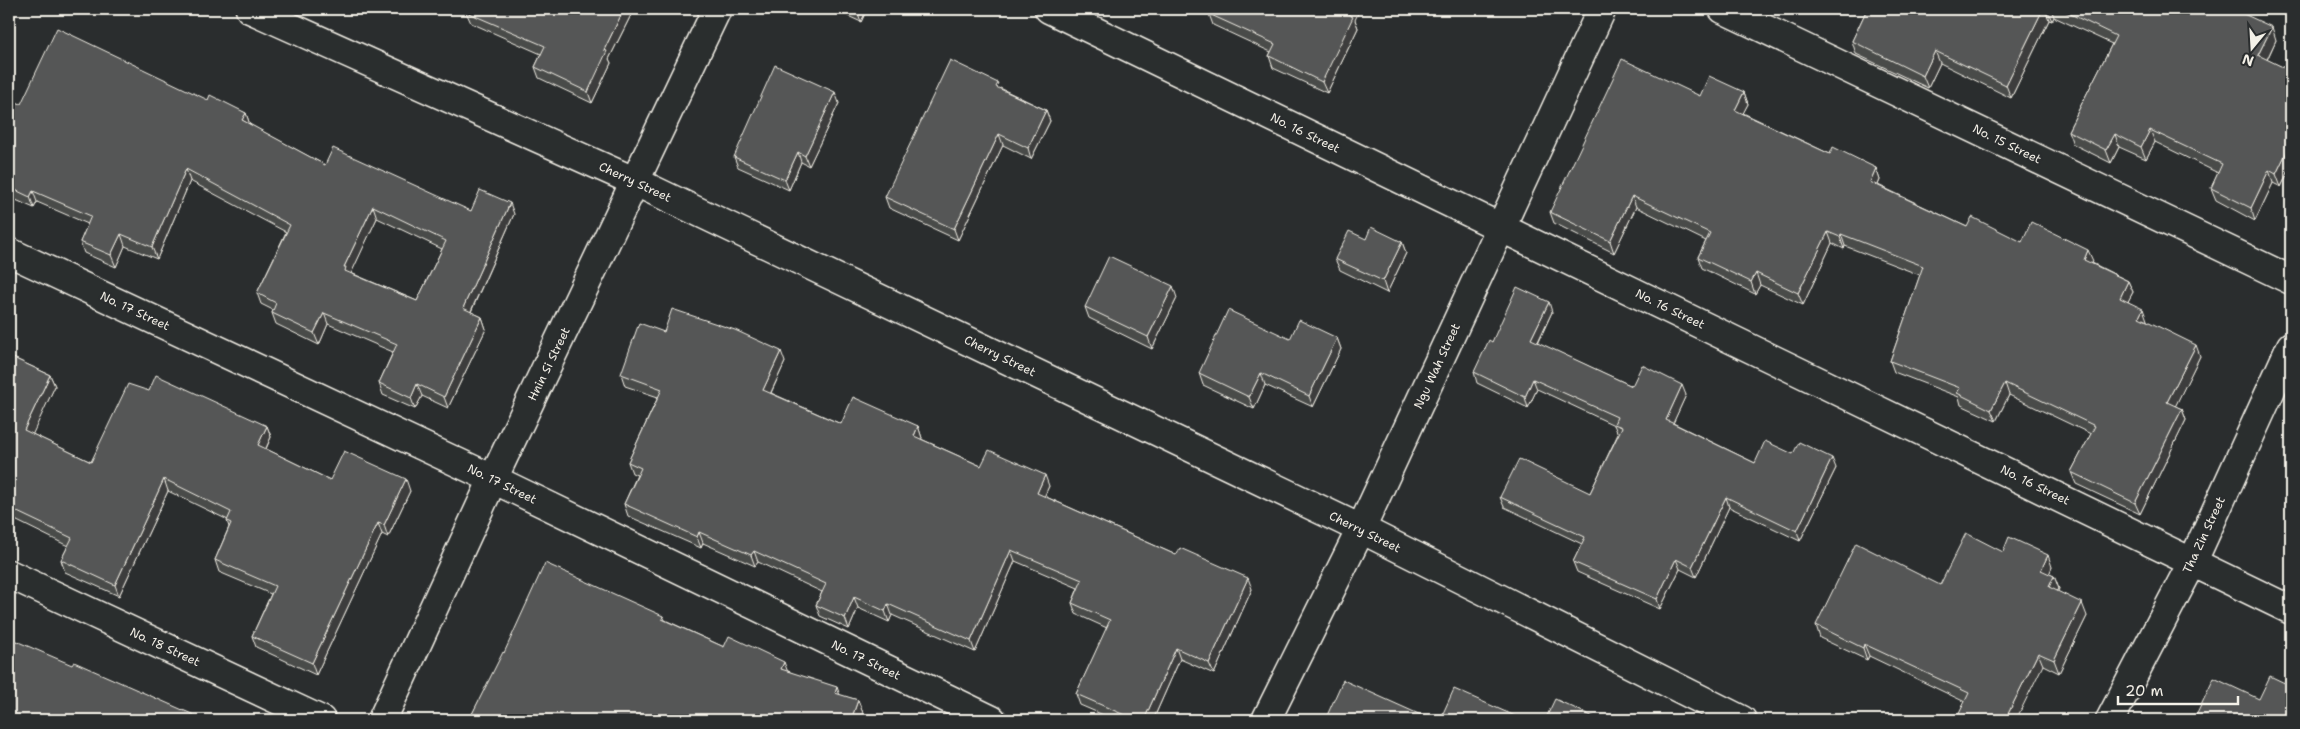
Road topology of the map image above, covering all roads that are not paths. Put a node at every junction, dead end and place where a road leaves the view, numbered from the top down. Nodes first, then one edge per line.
1 (250, 9) edge
2 (717, 9) edge
3 (1049, 9) edge
4 (1602, 9) edge
5 (1723, 9) edge
6 (636, 182) junction
7 (1501, 227) junction
8 (9, 252) edge
9 (2291, 280) edge
10 (2291, 346) edge
11 (493, 480) junction
12 (1361, 529) junction
13 (2193, 561) junction
14 (9, 574) edge
15 (2291, 610) edge
16 (321, 720) edge
17 (382, 720) edge
18 (992, 720) edge
19 (1266, 720) edge
20 (1742, 720) edge
21 (2110, 720) edge

1 - 6 street, Cherry Street
2 - 6 street, Hnin Si Street
3 - 7 street, No. 16 Street
4 - 7 street, Ngu Wah Street
5 - 9 street, No. 15 Street
6 - 11 street, Hnin Si Street
6 - 12 street, Cherry Street
7 - 12 street, Ngu Wah Street
7 - 13 street, No. 16 Street
8 - 11 street, No. 17 Street
10 - 13 street, Tha Zin Street
11 - 17 street, Hnin Si Street
11 - 18 street, No. 17 Street
12 - 19 street, Ngu Wah Street
12 - 20 street, Cherry Street
13 - 15 street, No. 16 Street
13 - 21 street, Tha Zin Street
14 - 16 street, No. 18 Street

